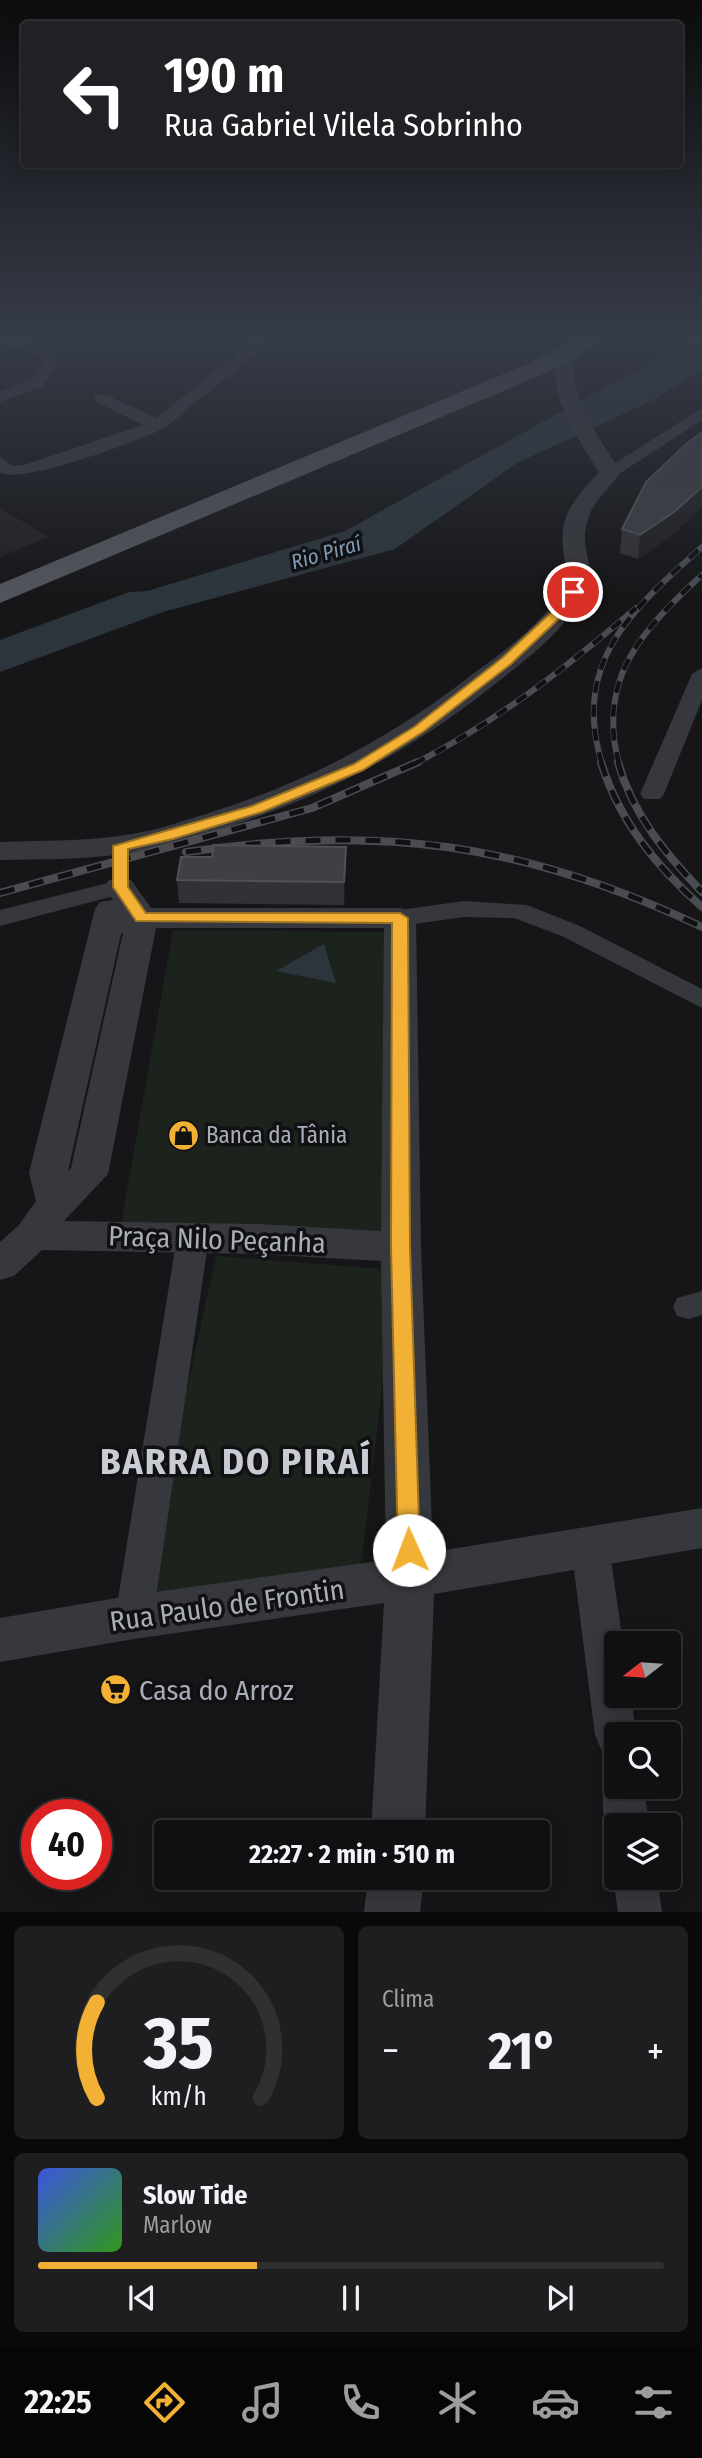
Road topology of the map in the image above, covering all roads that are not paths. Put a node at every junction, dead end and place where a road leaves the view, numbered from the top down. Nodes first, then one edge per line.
1 (151, 422) edge
2 (160, 422) edge
3 (408, 422) edge
4 (583, 422) edge
5 (688, 422) edge
6 (157, 425) junction
7 (595, 447) junction
8 (635, 456) junction
9 (0, 461) edge
10 (610, 472) junction
11 (0, 594) edge
12 (700, 681) edge
13 (652, 794) dead end
14 (120, 846) junction
15 (0, 851) edge
16 (120, 887) junction
17 (0, 918) edge
18 (142, 918) junction
19 (400, 918) junction
20 (105, 930) junction
21 (702, 1000) edge
22 (56, 1203) junction
23 (33, 1234) junction
24 (192, 1237) junction
25 (401, 1247) junction
26 (0, 1265) edge
27 (702, 1528) edge
28 (590, 1546) junction
29 (410, 1578) junction
30 (134, 1617) junction
31 (0, 1640) edge
32 (614, 1722) edge
33 (399, 1820) edge
34 (395, 1890) edge
35 (637, 1890) edge
36 (392, 1912) edge
37 (640, 1912) edge

1 - 6 street
2 - 6 street
3 - 11 main road
4 - 7 street
5 - 8 street
6 - 9 street
7 - 8 street
7 - 10 street
8 - 10 street
10 - 14 street
12 - 13 street
14 - 15 street
14 - 16 street
16 - 17 street
16 - 18 street
16 - 20 street
18 - 19 street
18 - 20 street
18 - 22 street
19 - 21 street
19 - 25 street
20 - 22 street
22 - 23 street
23 - 24 street, Praça Nilo Peçanha
23 - 26 street
24 - 25 street, Praça Nilo Peçanha
24 - 30 street
25 - 29 street
27 - 28 street, Rua Paulo de Frontin
28 - 29 street, Rua Paulo de Frontin
28 - 32 street
29 - 30 street, Rua Paulo de Frontin
29 - 33 street
30 - 31 street, Rua Paulo de Frontin
34 - 36 street
35 - 37 street

